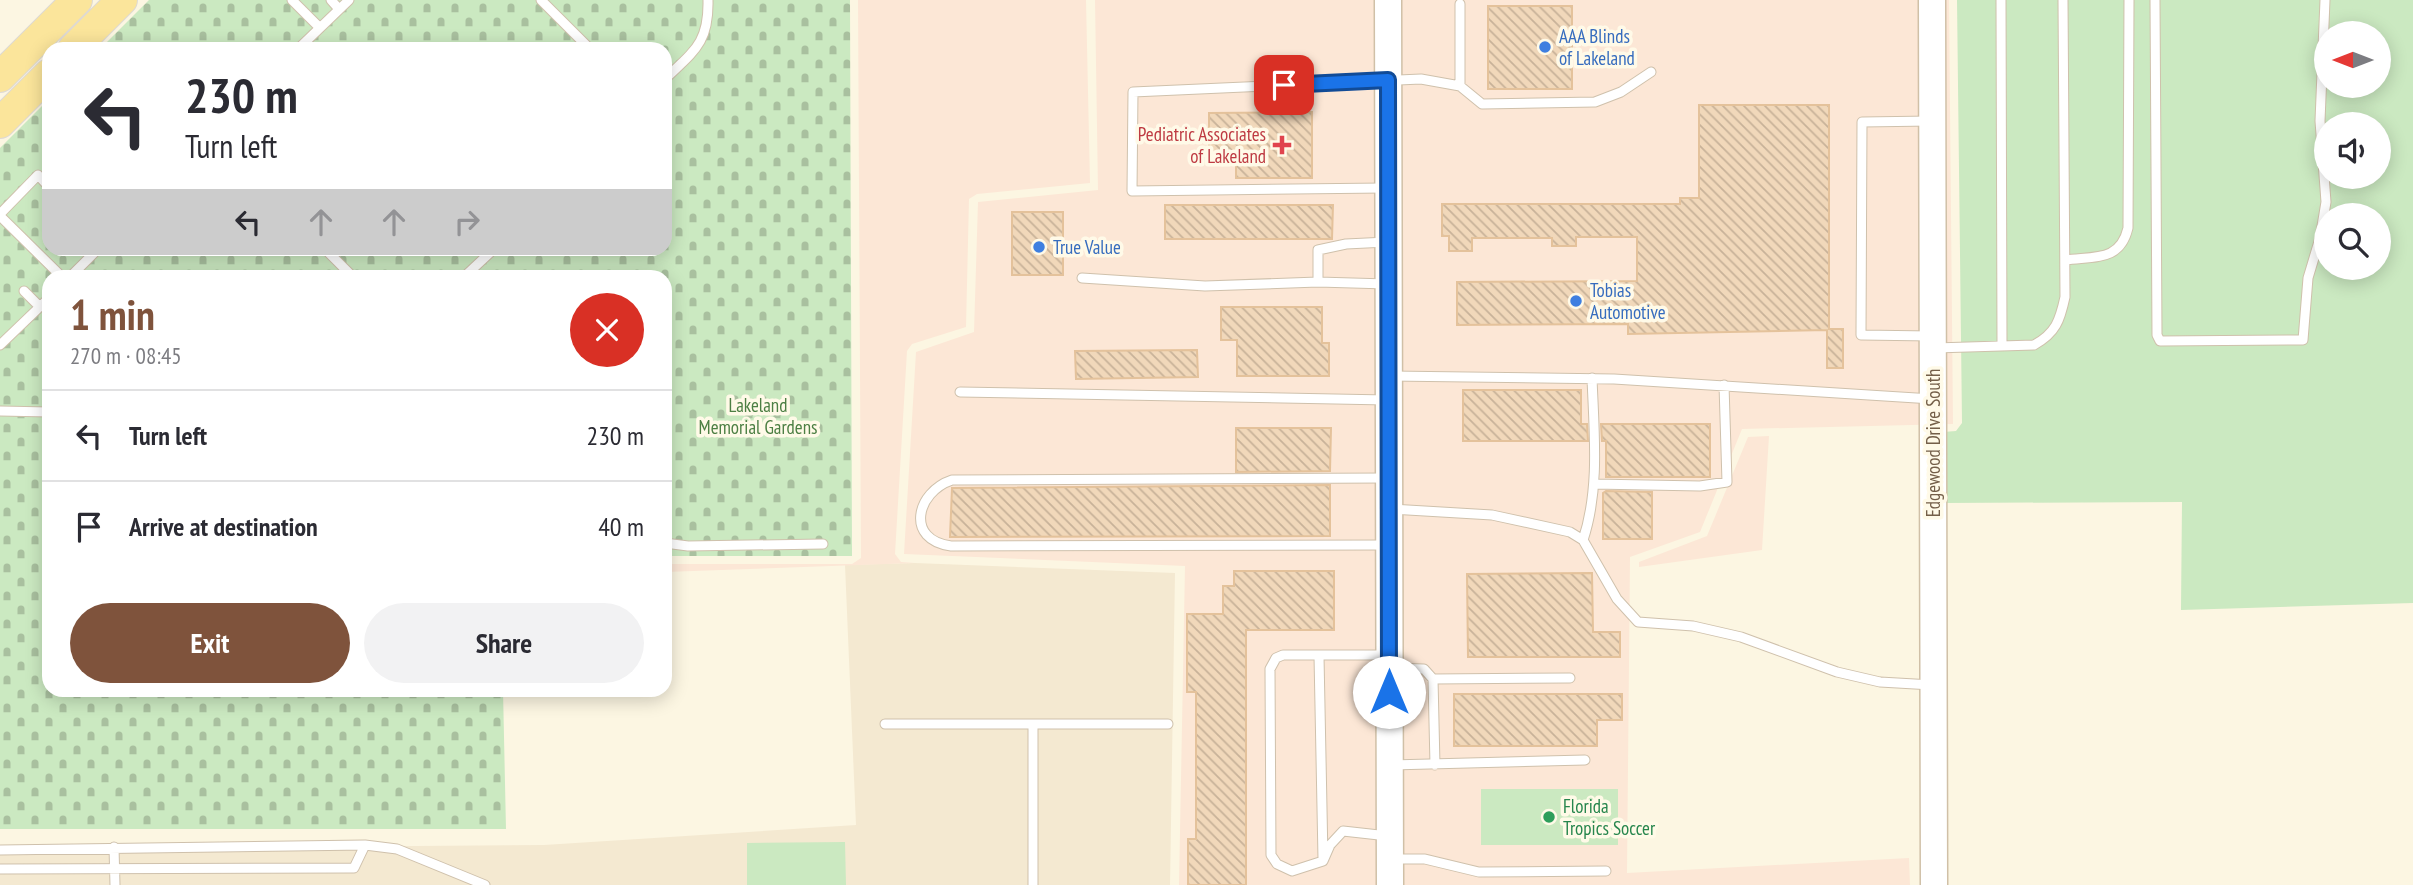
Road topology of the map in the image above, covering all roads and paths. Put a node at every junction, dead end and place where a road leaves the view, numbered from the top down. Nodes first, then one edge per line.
1 (77, 0) edge
2 (122, 0) edge
3 (292, 0) edge
4 (331, 0) edge
5 (349, 0) edge
6 (541, 0) edge
7 (708, 0) edge
8 (1388, 0) edge
9 (1932, 0) edge
10 (2001, 0) edge
11 (2063, 0) edge
12 (2129, 0) edge
13 (2155, 0) edge
14 (2325, 0) edge
15 (1460, 4) dead end
16 (339, 9) junction
17 (319, 27) junction
18 (80, 42) edge
19 (305, 42) edge
20 (583, 42) edge
21 (672, 72) edge
22 (1650, 72) dead end
23 (0, 77) edge
24 (1388, 80) junction
25 (42, 81) edge
26 (1460, 86) junction
27 (1933, 121) junction
28 (0, 123) edge
29 (42, 179) edge
30 (1389, 188) junction
31 (0, 215) edge
32 (1389, 242) junction
33 (92, 256) edge
34 (332, 256) edge
35 (486, 256) edge
36 (2065, 260) junction
37 (55, 270) edge
38 (77, 270) edge
39 (346, 270) edge
40 (471, 270) edge
41 (1082, 278) dead end
42 (1318, 282) junction
43 (1389, 284) junction
44 (24, 291) dead end
45 (40, 307) joint
46 (1933, 342) junction
47 (0, 345) edge
48 (2002, 346) junction
49 (1592, 379) junction
50 (1724, 385) junction
51 (1388, 388) junction
52 (960, 392) dead end
53 (1933, 399) junction
54 (0, 411) edge
55 (42, 412) edge
56 (1389, 478) junction
57 (1594, 484) junction
58 (1389, 508) junction
59 (1583, 540) junction
60 (672, 544) edge
61 (823, 544) dead end
62 (1389, 545) junction
63 (1319, 656) junction
64 (1389, 661) junction
65 (1570, 678) dead end
66 (1433, 679) junction
67 (1933, 685) junction
68 (885, 724) dead end
69 (1033, 724) junction
70 (1168, 724) dead end
71 (1585, 760) dead end
72 (1390, 765) junction
73 (1435, 765) junction
74 (365, 845) junction
75 (114, 847) junction
76 (1390, 848) junction
77 (0, 850) edge
78 (1323, 860) junction
79 (114, 868) junction
80 (0, 869) edge
81 (1606, 871) dead end
82 (115, 885) edge
83 (485, 885) edge
84 (1033, 885) edge
85 (1390, 885) edge
86 (1934, 885) edge

1 - 23 main road
2 - 18 main road
3 - 17 lane
4 - 16 lane
5 - 16 lane
6 - 20 lane
7 - 21 lane
8 - 24 street
9 - 27 street, Edgewood Drive South
10 - 48 lane
11 - 36 lane
12 - 36 lane
13 - 14 lane
15 - 26 lane
16 - 17 lane
17 - 19 lane
22 - 26 lane
24 - 26 lane
24 - 30 street
24 - 30 lane
25 - 28 main road
27 - 46 street, Edgewood Drive South
27 - 46 lane
29 - 31 lane
30 - 32 street
31 - 37 lane
32 - 42 lane
32 - 43 street
33 - 38 lane
34 - 39 lane
35 - 40 lane
36 - 48 lane
41 - 42 lane
42 - 43 lane
43 - 51 street
44 - 45 lane
45 - 47 lane
46 - 48 lane
46 - 53 street, Edgewood Drive South
49 - 50 lane
49 - 51 lane
49 - 57 lane
50 - 53 lane
50 - 57 lane
51 - 52 lane
51 - 56 street
53 - 67 street, Edgewood Drive South
54 - 55 lane
56 - 58 street
56 - 62 lane
57 - 59 lane
58 - 59 lane
58 - 62 street
59 - 67 lane
60 - 61 lane
62 - 64 street
63 - 64 lane
63 - 78 lane
63 - 78 lane
64 - 66 lane
64 - 72 street
65 - 66 lane
66 - 73 lane
67 - 86 street, Edgewood Drive South
68 - 69 lane
69 - 70 lane
69 - 84 lane
71 - 73 lane
72 - 73 lane
72 - 76 street
74 - 75 lane
74 - 79 lane
74 - 83 lane
75 - 77 lane
75 - 79 lane
76 - 78 lane
76 - 81 lane
76 - 85 street
79 - 80 lane
79 - 82 lane

